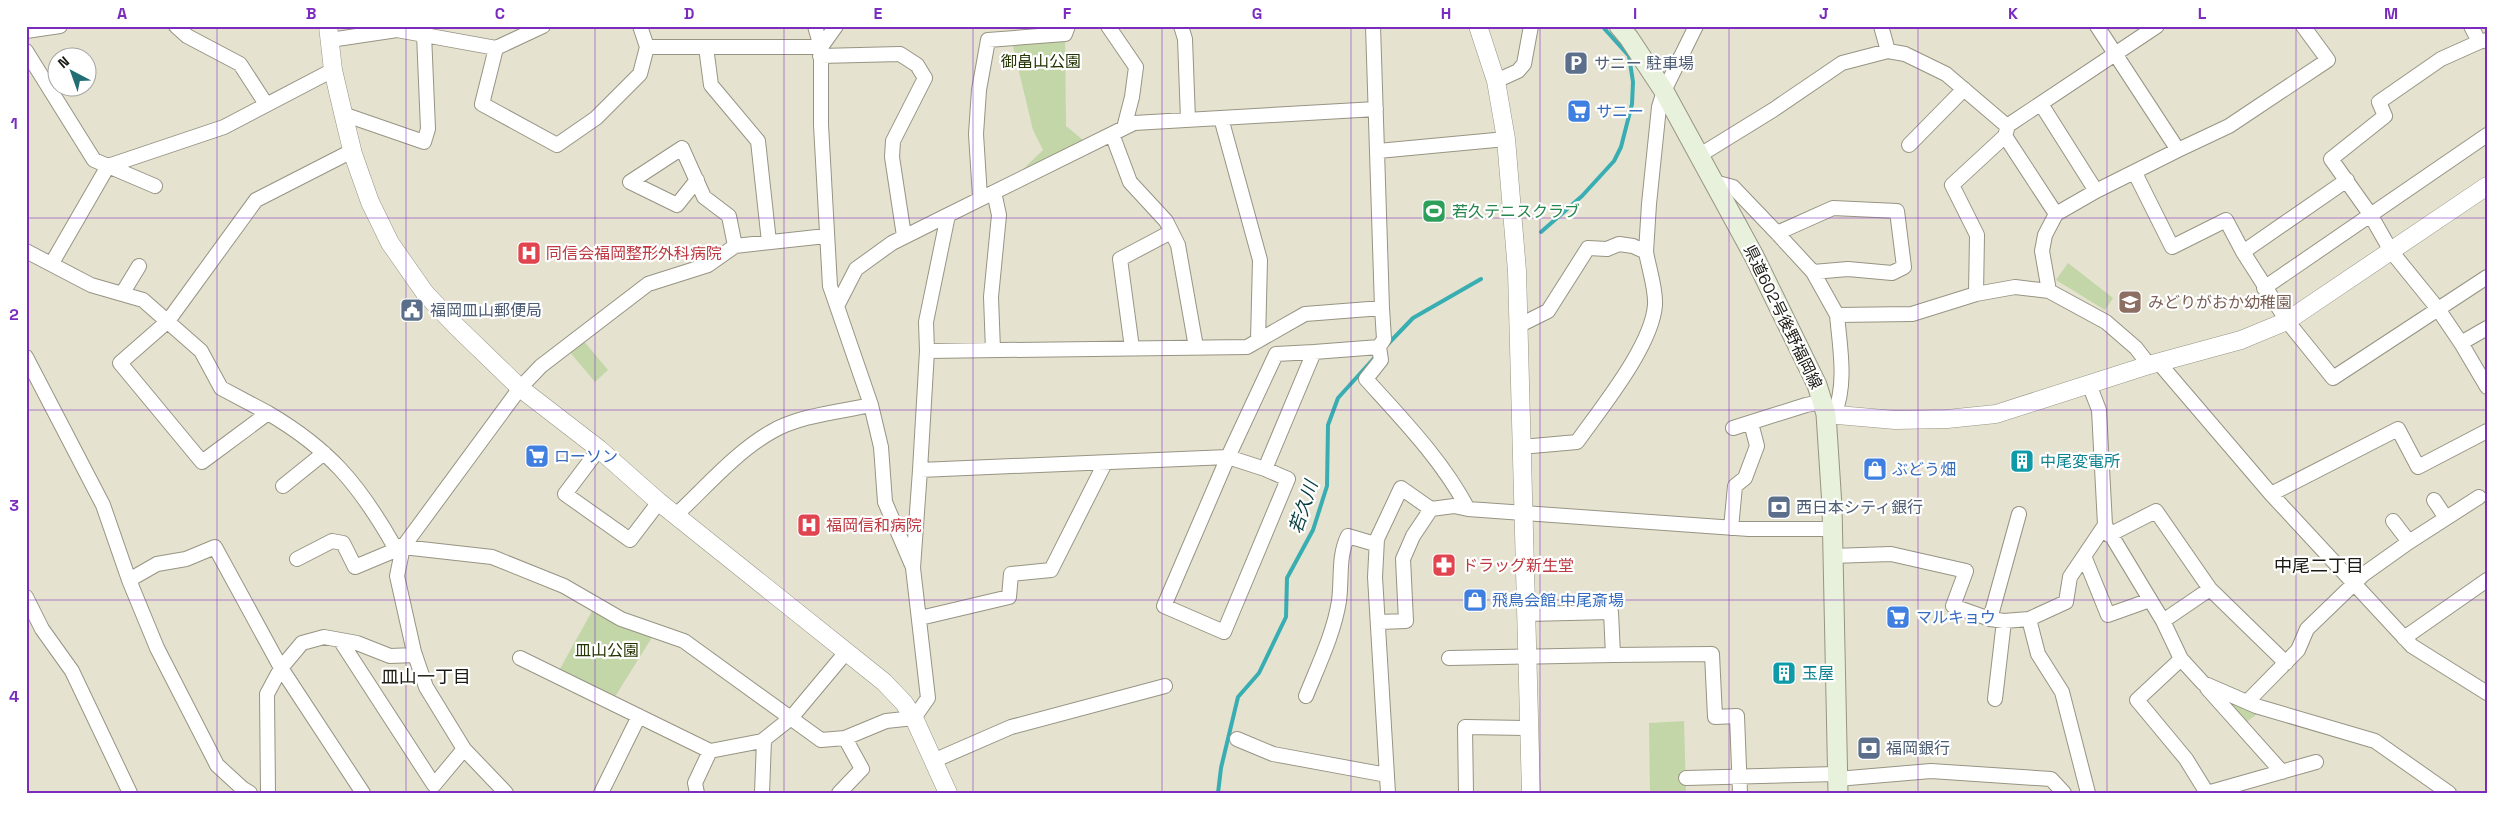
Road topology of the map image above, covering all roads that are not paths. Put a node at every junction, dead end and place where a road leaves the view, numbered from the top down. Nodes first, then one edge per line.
1 (60, 26) edge
2 (176, 26) edge
3 (543, 26) edge
4 (640, 26) edge
5 (815, 26) edge
6 (836, 26) edge
7 (1068, 26) edge
8 (1108, 26) edge
9 (1180, 26) edge
10 (1373, 26) edge
11 (1478, 26) edge
12 (1531, 26) edge
13 (1619, 26) edge
14 (1696, 26) edge
15 (1882, 26) edge
16 (2097, 26) edge
17 (2157, 26) edge
18 (2303, 26) edge
19 (2471, 26) edge
20 (44, 27) edge
21 (26, 31) edge
22 (1011, 32) edge
23 (329, 33) edge
24 (424, 34) junction
25 (2483, 41) edge
26 (647, 47) junction
27 (706, 47) junction
28 (496, 48) junction
29 (26, 50) edge
30 (821, 51) junction
31 (1888, 51) junction
32 (2115, 55) junction
33 (333, 70) junction
34 (1496, 81) junction
35 (1964, 90) junction
36 (1664, 91) junction
37 (266, 104) junction
38 (2041, 104) junction
39 (1376, 109) junction
40 (343, 114) junction
41 (1221, 118) junction
42 (1188, 120) junction
43 (1118, 131) junction
44 (2006, 131) junction
45 (2487, 135) edge
46 (1506, 140) junction
47 (1909, 145) dead end
48 (2178, 150) junction
49 (352, 151) junction
50 (1378, 151) junction
51 (1700, 155) junction
52 (108, 166) junction
53 (2135, 173) junction
54 (697, 180) junction
55 (2347, 180) junction
56 (1714, 182) junction
57 (155, 186) dead end
58 (2487, 186) edge
59 (2096, 191) junction
60 (994, 192) junction
61 (980, 197) junction
62 (2056, 214) junction
63 (2370, 214) junction
64 (948, 215) junction
65 (1171, 232) junction
66 (1777, 233) junction
67 (826, 236) junction
68 (904, 236) junction
69 (769, 242) junction
70 (735, 246) junction
71 (26, 251) edge
72 (2392, 251) junction
73 (1646, 252) junction
74 (2243, 252) junction
75 (52, 264) junction
76 (139, 266) dead end
77 (1814, 272) junction
78 (2487, 277) edge
79 (2264, 288) junction
80 (2049, 291) junction
81 (122, 294) junction
82 (1976, 294) junction
83 (837, 306) junction
84 (1382, 308) junction
85 (2438, 309) junction
86 (1837, 315) junction
87 (168, 321) junction
88 (2287, 321) junction
89 (1518, 326) junction
90 (2487, 328) edge
91 (1258, 341) junction
92 (2461, 343) junction
93 (1196, 347) junction
94 (1132, 348) junction
95 (993, 350) junction
96 (927, 351) junction
97 (1314, 352) junction
98 (1380, 353) junction
99 (26, 357) edge
100 (2154, 364) junction
101 (2089, 384) junction
102 (2487, 387) edge
103 (520, 388) junction
104 (871, 405) junction
105 (1827, 410) junction
106 (268, 412) junction
107 (1750, 422) junction
108 (1734, 428) dead end
109 (2487, 431) edge
110 (1521, 448) junction
111 (599, 449) junction
112 (324, 453) junction
113 (1228, 457) junction
114 (1105, 462) junction
115 (1265, 469) junction
116 (920, 470) junction
117 (283, 486) dead end
118 (2271, 494) junction
119 (2480, 497) dead end
120 (2434, 500) dead end
121 (658, 502) junction
122 (1432, 509) junction
123 (1468, 509) junction
124 (1522, 514) junction
125 (2019, 514) dead end
126 (676, 515) junction
127 (2446, 518) junction
128 (2393, 522) dead end
129 (1731, 528) junction
130 (1832, 529) junction
131 (2107, 530) junction
132 (2409, 542) junction
133 (1375, 544) junction
134 (403, 546) junction
135 (1832, 556) junction
136 (2084, 556) junction
137 (297, 559) dead end
138 (913, 568) junction
139 (129, 580) junction
140 (2487, 580) edge
141 (2356, 584) junction
142 (2210, 589) junction
143 (26, 597) edge
144 (2150, 600) junction
145 (1527, 614) junction
146 (920, 618) junction
147 (1990, 619) junction
148 (2030, 620) junction
149 (2004, 621) junction
150 (2163, 621) junction
151 (1379, 622) junction
152 (2404, 638) junction
153 (340, 640) junction
154 (847, 651) junction
155 (415, 655) junction
156 (1614, 655) junction
157 (520, 658) dead end
158 (1449, 658) dead end
159 (1527, 658) junction
160 (2180, 659) junction
161 (2286, 663) junction
162 (282, 668) junction
163 (2203, 683) junction
164 (1165, 686) dead end
165 (2487, 693) edge
166 (1306, 696) dead end
167 (1995, 699) dead end
168 (2247, 702) junction
169 (639, 716) junction
170 (791, 718) junction
171 (914, 718) junction
172 (1529, 728) junction
173 (845, 738) junction
174 (1237, 739) dead end
175 (764, 740) junction
176 (464, 748) junction
177 (710, 751) junction
178 (933, 761) junction
179 (2316, 762) dead end
180 (2282, 772) junction
181 (1387, 775) junction
182 (1739, 777) junction
183 (1686, 778) dead end
184 (1838, 782) edge
185 (130, 793) edge
186 (250, 793) edge
187 (268, 793) edge
188 (362, 793) edge
189 (506, 793) edge
190 (601, 793) edge
191 (697, 793) edge
192 (762, 793) edge
193 (839, 793) edge
194 (948, 793) edge
195 (1388, 793) edge
196 (1466, 793) edge
197 (1530, 793) edge
198 (1740, 793) edge
199 (2064, 793) edge
200 (2088, 793) edge
201 (2207, 793) edge
202 (2449, 793) edge

1 - 20 street
2 - 37 street
3 - 28 street
4 - 26 street
5 - 30 street
6 - 30 street
7 - 22 street
8 - 43 street
9 - 42 street
10 - 39 street
11 - 34 street
12 - 34 street
13 - 36 main road, 県道602号後野福岡線
14 - 36 street
15 - 31 street
16 - 32 street
17 - 32 street
18 - 48 street
19 - 25 street
20 - 21 street
22 - 61 street
23 - 24 street
23 - 33 street
24 - 28 street
24 - 40 street
25 - 55 street
26 - 27 street
26 - 28 street
27 - 30 street
27 - 69 street
29 - 52 street
30 - 67 street
30 - 68 street
31 - 35 street
31 - 51 street
32 - 38 street
32 - 48 street
33 - 37 street
33 - 40 street
34 - 46 street
35 - 44 street
35 - 47 street
36 - 51 main road, 県道602号後野福岡線
36 - 73 street
37 - 52 street
38 - 44 street
38 - 59 street
39 - 41 street
39 - 50 street
40 - 49 street
41 - 42 street
41 - 91 street
42 - 43 street
43 - 60 street
43 - 65 street
44 - 62 street
44 - 82 street
45 - 63 street
46 - 50 street
46 - 89 street
48 - 53 street
49 - 87 street
49 - 103 street
50 - 84 street
51 - 56 main road, 県道602号後野福岡線
52 - 57 street
52 - 75 street
53 - 59 street
53 - 74 street
54 - 54 street
54 - 70 street
55 - 63 street
55 - 74 street
56 - 66 street
56 - 105 main road, 県道602号後野福岡線
58 - 72 street
59 - 62 street
60 - 61 street
60 - 95 street
61 - 64 street
62 - 80 street
63 - 72 street
63 - 79 street
64 - 68 street
64 - 96 street
65 - 93 street
65 - 94 street
66 - 77 street
66 - 77 street
67 - 69 street
67 - 83 street
68 - 83 street
69 - 70 street
70 - 103 street
71 - 75 street
72 - 85 street
72 - 88 street
73 - 89 street
73 - 110 street
74 - 79 street
75 - 81 street
76 - 81 street
77 - 86 street
78 - 85 street
79 - 88 street
80 - 82 street
80 - 100 street
81 - 87 street
82 - 86 street
83 - 104 street
84 - 91 street
84 - 98 street
85 - 88 street
85 - 92 street
86 - 105 street
87 - 106 street
87 - 106 street
88 - 100 street
89 - 110 street
90 - 92 street
91 - 93 street
92 - 102 street
93 - 94 street
94 - 95 street
95 - 96 street
96 - 116 street
97 - 98 street
97 - 113 street
97 - 115 street
98 - 123 street
99 - 139 street
100 - 101 street
100 - 118 street
101 - 105 street
101 - 131 street
103 - 111 street
103 - 134 street
104 - 126 street
104 - 138 street
105 - 107 street
105 - 130 main road, 県道602号後野福岡線
106 - 112 street
107 - 108 street
107 - 129 street
109 - 118 street
110 - 124 street
111 - 121 street
111 - 121 street
112 - 117 street
112 - 134 street
113 - 114 street
113 - 115 street
113 - 115 street
114 - 116 street
114 - 146 street
116 - 138 street
118 - 141 street
119 - 127 street
120 - 127 street
121 - 126 street
122 - 123 street
122 - 133 street
122 - 151 street
123 - 124 street
124 - 129 street
124 - 145 street
125 - 147 street
126 - 154 street
127 - 132 street
128 - 132 street
129 - 130 street
130 - 135 main road, 県道602号後野福岡線
131 - 136 street
131 - 142 street
131 - 144 street
132 - 141 street
133 - 151 street
133 - 166 street
134 - 137 street
134 - 155 street
134 - 170 street
135 - 147 street
135 - 184 main road, 県道602号後野福岡線
136 - 144 street
136 - 148 street
138 - 146 street
139 - 162 street
139 - 186 street
140 - 152 street
141 - 152 street
141 - 161 street
142 - 150 street
142 - 161 street
143 - 185 street
144 - 150 street
145 - 156 street
145 - 159 street
146 - 171 street
147 - 149 street
148 - 149 street
148 - 200 street
149 - 167 street
150 - 160 street
151 - 181 street
152 - 165 street
153 - 155 street
153 - 162 street
153 - 176 street
154 - 170 street
154 - 171 street
155 - 176 street
156 - 159 street
156 - 182 street
157 - 169 street
158 - 159 street
159 - 172 street
160 - 163 street
160 - 201 street
161 - 168 street
162 - 187 street
162 - 188 street
163 - 168 street
163 - 180 street
164 - 178 street
168 - 202 street
169 - 177 street
169 - 190 street
170 - 173 street
170 - 175 street
171 - 173 street
171 - 178 street
172 - 196 street
172 - 197 street
173 - 193 street
174 - 181 street
175 - 177 street
175 - 192 street
176 - 189 street
177 - 191 street
178 - 194 street
179 - 180 street
180 - 201 street
181 - 195 street
182 - 183 street
182 - 184 street
182 - 198 street
184 - 199 street

